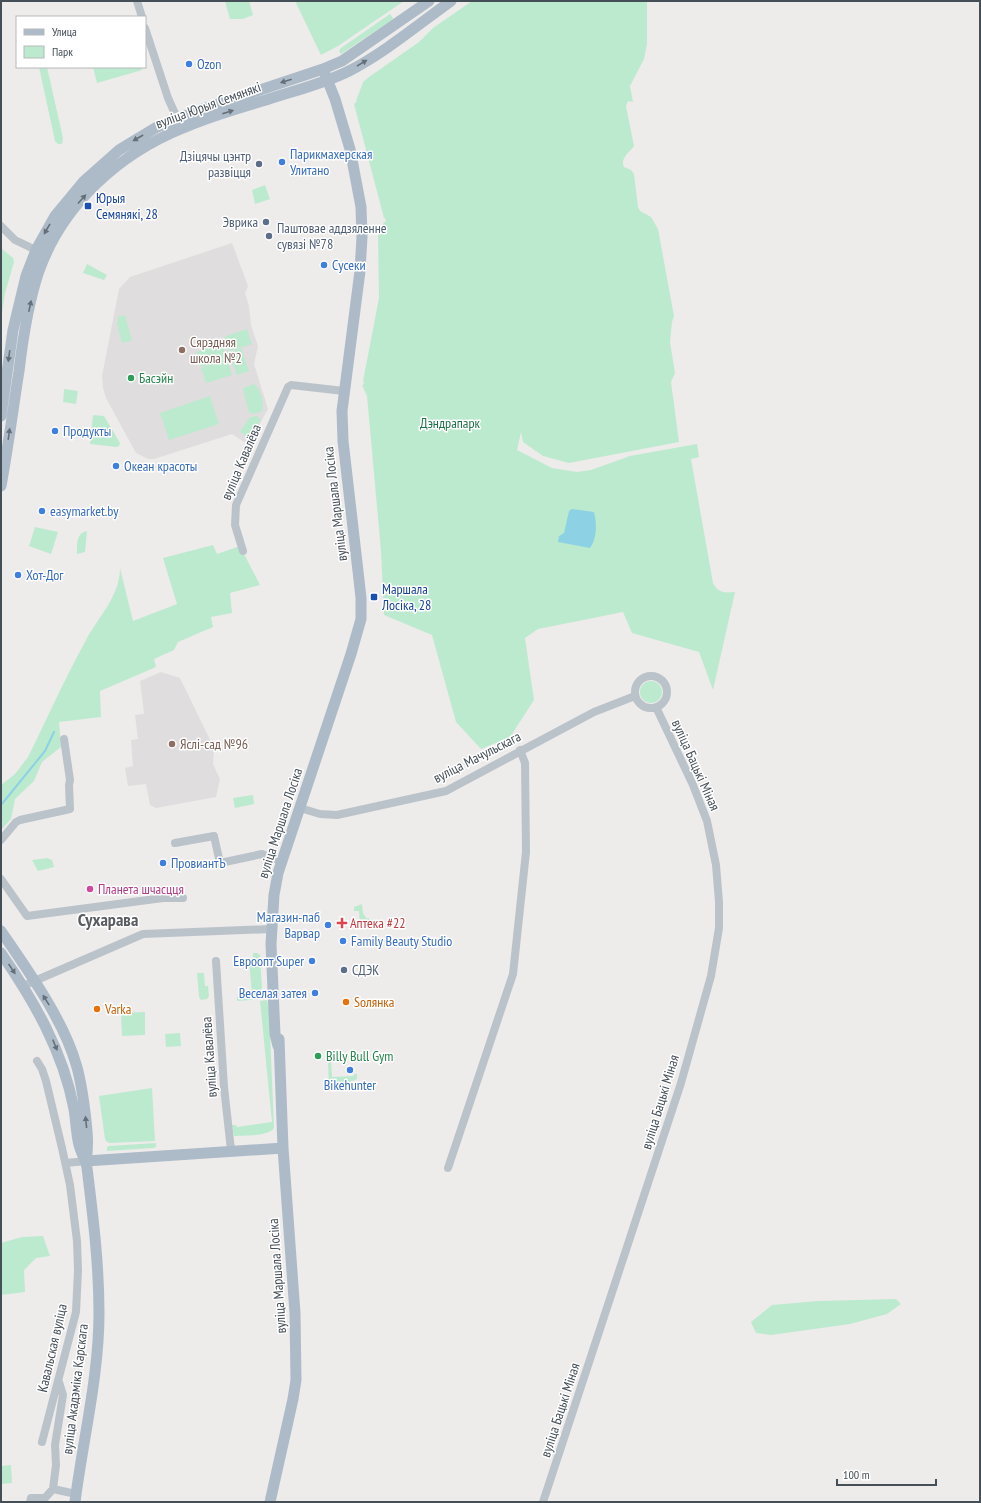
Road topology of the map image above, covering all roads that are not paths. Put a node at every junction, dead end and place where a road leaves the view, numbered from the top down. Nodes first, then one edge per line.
1 (137, 1) edge
2 (429, 1) edge
3 (452, 1) edge
4 (142, 16) edge
5 (146, 31) edge
6 (325, 75) junction
7 (177, 118) junction
8 (1, 226) edge
9 (41, 252) junction
10 (344, 391) junction
11 (1, 416) edge
12 (1, 486) edge
13 (243, 551) dead end
14 (635, 696) junction
15 (656, 707) junction
16 (64, 739) dead end
17 (520, 750) junction
18 (300, 808) junction
19 (1, 840) edge
20 (175, 843) dead end
21 (281, 861) junction
22 (1, 879) edge
23 (183, 898) dead end
24 (272, 929) junction
25 (1, 931) edge
26 (1, 953) edge
27 (216, 961) dead end
28 (34, 981) junction
29 (23, 986) junction
30 (37, 1061) dead end
31 (283, 1148) junction
32 (231, 1150) junction
33 (86, 1161) junction
34 (66, 1163) junction
35 (448, 1168) dead end
36 (59, 1381) junction
37 (42, 1442) dead end
38 (53, 1489) junction
39 (76, 1498) edge
40 (30, 1502) edge
41 (270, 1502) edge
42 (544, 1502) edge

1 - 4 street
2 - 6 main road, вуліца Юрыя Семянякі
6 -> 3 main road, вуліца Юрыя Семянякі
5 - 7 street
6 -> 7 main road, вуліца Юрыя Семянякі
9 -> 6 main road, вуліца Юрыя Семянякі
6 - 10 main road, вуліца Маршала Лосіка
7 -> 9 main road, вуліца Юрыя Семянякі
8 - 9 street
9 -> 11 main road, вуліца Юрыя Семянякі
12 -> 9 main road, вуліца Юрыя Семянякі
10 - 13 street, вуліца Кавалёва
10 - 18 main road, вуліца Маршала Лосіка
14 - 15 street
14 - 15 street
14 - 17 street, вуліца Мачульскага
15 - 42 street, вуліца Бацькі Міная
16 - 19 street
17 - 18 street, вуліца Мачульскага
17 - 35 street
18 - 21 main road, вуліца Маршала Лосіка
20 - 21 street
21 - 24 main road, вуліца Маршала Лосіка
22 - 23 street
24 - 28 street
24 - 31 main road, вуліца Маршала Лосіка
25 - 28 main road, вуліца Акадэміка Карскага
26 -> 29 main road, вуліца Акадэміка Карскага
27 - 32 street, вуліца Кавалёва
28 - 29 street
33 -> 28 main road, вуліца Акадэміка Карскага
29 -> 33 main road, вуліца Акадэміка Карскага
30 - 34 street, Кавальская вуліца
31 - 32 main road
31 - 41 main road, вуліца Маршала Лосіка
32 - 33 main road
33 - 34 street
33 - 39 main road, вуліца Акадэміка Карскага
34 - 36 street, Кавальская вуліца
36 - 37 street, Кавальская вуліца
36 - 38 street
38 - 39 street
38 - 40 street

